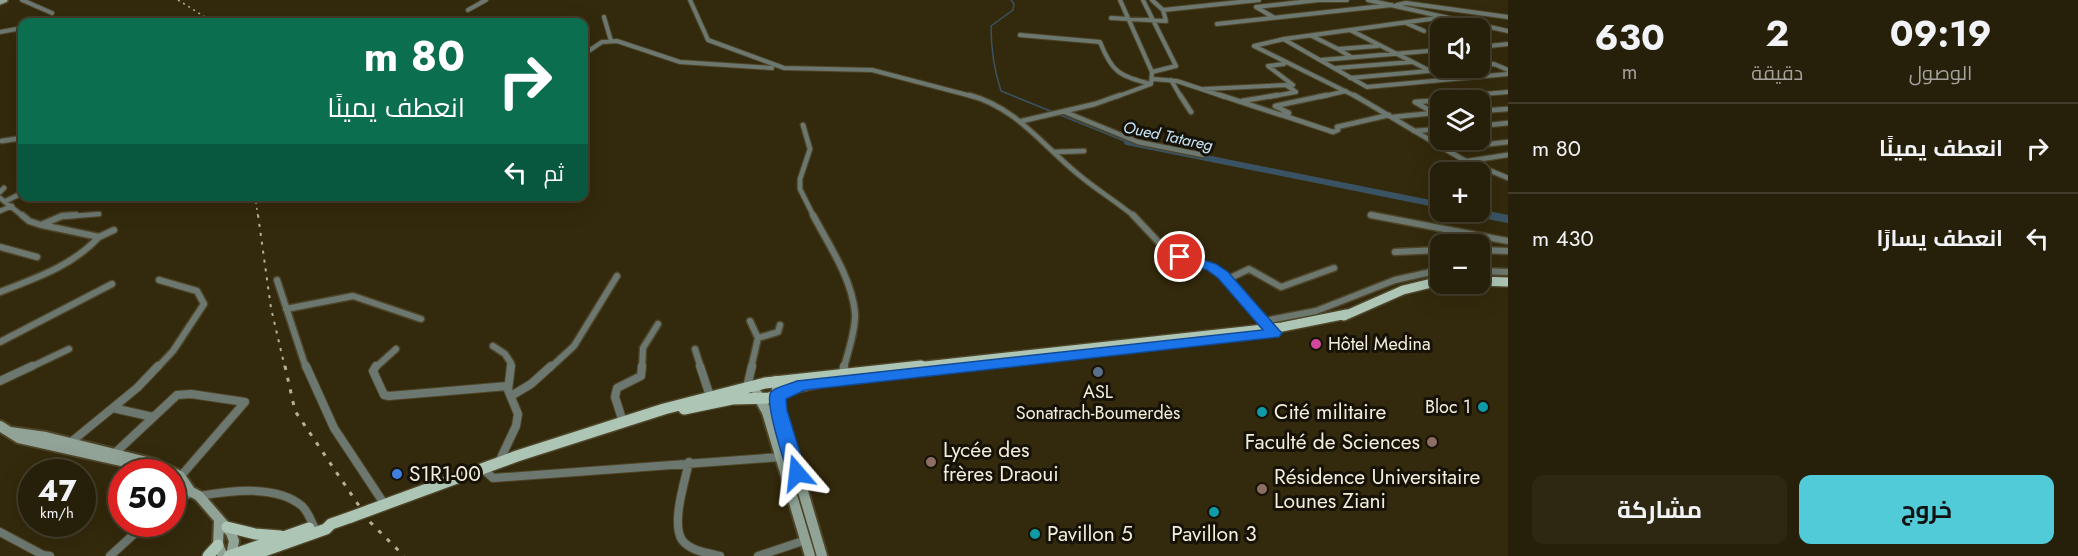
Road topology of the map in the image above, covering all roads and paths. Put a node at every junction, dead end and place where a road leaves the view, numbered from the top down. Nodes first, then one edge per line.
1 (5, 0) edge
2 (22, 0) edge
3 (486, 0) edge
4 (690, 0) edge
5 (1120, 0) edge
6 (1143, 0) edge
7 (1152, 0) edge
8 (1259, 0) edge
9 (1320, 0) edge
10 (1347, 0) edge
11 (1368, 0) edge
12 (0, 2) edge
13 (1394, 6) junction
14 (468, 10) dead end
15 (1163, 10) junction
16 (52, 13) dead end
17 (604, 17) dead end
18 (1445, 17) junction
19 (1508, 17) edge
20 (1111, 18) dead end
21 (1275, 18) junction
22 (1128, 19) junction
23 (1151, 21) junction
24 (1404, 22) junction
25 (1217, 24) dead end
26 (18, 29) edge
27 (1351, 31) junction
28 (1508, 31) edge
29 (0, 32) edge
30 (1424, 32) dead end
31 (1020, 35) dead end
32 (1312, 36) junction
33 (1284, 39) junction
34 (611, 41) junction
35 (1508, 44) edge
36 (1379, 46) junction
37 (1490, 46) edge
38 (1338, 49) junction
39 (588, 51) edge
40 (1430, 51) edge
41 (1395, 54) junction
42 (1352, 58) junction
43 (1321, 60) junction
44 (1413, 62) junction
45 (1287, 64) junction
46 (1490, 64) edge
47 (784, 68) junction
48 (1334, 68) junction
49 (1428, 71) junction
50 (1152, 72) junction
51 (1508, 72) edge
52 (1350, 78) junction
53 (1172, 80) junction
54 (1446, 80) junction
55 (1152, 82) junction
56 (1289, 86) junction
57 (1200, 89) junction
58 (1346, 91) junction
59 (1508, 92) edge
60 (1490, 94) edge
61 (1238, 101) junction
62 (1430, 101) edge
63 (1508, 109) edge
64 (1490, 110) edge
65 (1430, 111) edge
66 (1065, 112) junction
67 (1191, 112) dead end
68 (1430, 113) edge
69 (1281, 115) junction
70 (1391, 116) junction
71 (1022, 121) junction
72 (1508, 123) edge
73 (803, 125) dead end
74 (1490, 125) edge
75 (1430, 130) edge
76 (1414, 131) junction
77 (18, 139) edge
78 (2, 141) dead end
79 (1430, 141) edge
80 (1508, 142) edge
81 (1490, 144) edge
82 (1446, 150) edge
83 (1084, 151) dead end
84 (1054, 152) junction
85 (1203, 155) dead end
86 (1507, 155) edge
87 (1467, 161) junction
88 (1508, 178) edge
89 (18, 194) edge
90 (3, 200) edge
91 (12, 206) junction
92 (0, 211) edge
93 (99, 214) dead end
94 (1370, 215) dead end
95 (41, 225) junction
96 (114, 230) dead end
97 (99, 237) junction
98 (1508, 241) edge
99 (0, 247) edge
100 (1430, 250) edge
101 (1490, 250) edge
102 (1508, 251) edge
103 (1395, 252) dead end
104 (37, 257) dead end
105 (1334, 268) dead end
106 (1430, 271) edge
107 (1490, 271) edge
108 (1508, 272) edge
109 (617, 276) dead end
110 (1228, 279) junction
111 (159, 280) dead end
112 (277, 280) dead end
113 (1490, 281) edge
114 (1508, 282) edge
115 (1430, 283) edge
116 (111, 284) dead end
117 (0, 292) edge
118 (286, 309) junction
119 (421, 319) dead end
120 (750, 321) dead end
121 (658, 324) dead end
122 (780, 325) dead end
123 (1269, 328) junction
124 (758, 338) junction
125 (0, 342) edge
126 (493, 346) dead end
127 (69, 349) dead end
128 (396, 349) dead end
129 (696, 349) dead end
130 (843, 373) junction
131 (0, 381) edge
132 (776, 381) junction
133 (508, 386) junction
134 (751, 386) junction
135 (511, 396) junction
136 (710, 396) junction
137 (778, 396) junction
138 (759, 399) junction
139 (113, 408) junction
140 (153, 417) junction
141 (637, 419) junction
142 (623, 424) junction
143 (3, 429) edge
144 (71, 442) junction
145 (115, 453) junction
146 (782, 457) junction
147 (112, 459) edge
148 (137, 459) edge
149 (499, 462) junction
150 (689, 462) junction
151 (186, 468) edge
152 (482, 468) junction
153 (186, 486) edge
154 (194, 492) junction
155 (186, 496) edge
156 (386, 505) junction
157 (223, 524) junction
158 (331, 524) junction
159 (314, 527) junction
160 (1, 534) edge
161 (286, 536) junction
162 (131, 537) edge
163 (806, 540) junction
164 (221, 550) edge
165 (50, 556) edge
166 (110, 556) edge
167 (207, 556) edge
168 (230, 556) edge
169 (250, 556) edge
170 (720, 556) edge
171 (758, 556) edge
172 (810, 556) edge
173 (822, 556) edge

1 - 12 main road
2 - 16 street
3 - 14 street
4 - 47 street
5 - 22 street
6 - 23 street
7 - 15 street
8 - 15 street
9 - 10 street
9 - 21 street
11 - 13 street
13 - 18 street
13 - 19 street
13 - 21 street
15 - 23 street
17 - 34 street
18 - 24 street
18 - 28 street
20 - 22 street
21 - 25 street
22 - 23 street
22 - 50 street
23 - 50 street
24 - 27 street
24 - 30 street
26 - 29 street
27 - 32 street
27 - 36 street
31 - 55 street
32 - 33 street
32 - 38 street
33 - 43 street
33 - 45 street
34 - 39 street
34 - 47 street
35 - 37 street
36 - 38 street
36 - 41 street
38 - 42 street
40 - 41 street
41 - 42 street
41 - 44 street
42 - 43 street
43 - 48 street
44 - 48 street
44 - 49 street
45 - 56 street
45 - 58 street
46 - 51 street
47 - 71 street
48 - 52 street
49 - 52 street
49 - 54 street
50 - 55 street
51 - 54 street
52 - 54 street
53 - 55 street
53 - 57 street
53 - 67 street
55 - 66 street
56 - 57 street
56 - 61 street
57 - 61 street
58 - 69 street
58 - 70 street
59 - 60 street
61 - 69 street
62 - 65 street
63 - 64 street
66 - 71 street
66 - 85 street
68 - 70 street
69 - 70 street
70 - 76 street
71 - 84 street
72 - 74 street
73 - 130 street
75 - 76 street
76 - 79 street
77 - 78 street
80 - 81 street
82 - 87 street
83 - 84 street
84 - 110 street
86 - 87 street
87 - 88 street
89 - 90 street
90 - 91 street
91 - 92 street
91 - 95 street
93 - 95 street
94 - 98 street
95 - 97 street
96 - 97 street
97 - 117 street
99 - 104 street
100 - 103 street
101 - 102 street
105 - 110 street
106 - 123 street
107 - 108 street
109 - 135 street
110 - 123 street
111 - 139 street
112 - 118 street
113 - 114 main road
115 - 123 main road
116 - 125 street
118 - 119 street
118 - 156 street
120 - 124 street
121 - 142 street
122 - 124 street
123 - 130 main road
123 - 137 main road
124 - 134 street
126 - 133 street
127 - 131 street
128 - 133 street
129 - 136 street
130 - 132 main road
132 - 134 main road
132 - 137 main road
133 - 135 street
134 - 136 main road
134 - 138 main road
135 - 149 street
136 - 141 main road
137 - 138 main road
137 - 173 main road
138 - 141 main road
138 - 146 main road
139 - 140 street
139 - 144 street
140 - 145 street
140 - 151 street
141 - 142 main road
142 - 149 main road
143 - 144 main road
143 - 147 main road
144 - 145 main road
145 - 148 main road
146 - 150 street
146 - 163 main road
149 - 152 main road
150 - 152 street
150 - 170 street
152 - 156 main road
153 - 154 main road
154 - 155 street
154 - 157 main road
154 - 159 street
156 - 158 main road, bridge
157 - 161 main road
157 - 164 main road
157 - 168 main road
158 - 159 main road
158 - 169 main road
159 - 161 main road
160 - 165 street
161 - 168 main road
162 - 166 street
163 - 171 street
163 - 172 main road
164 - 167 main road

